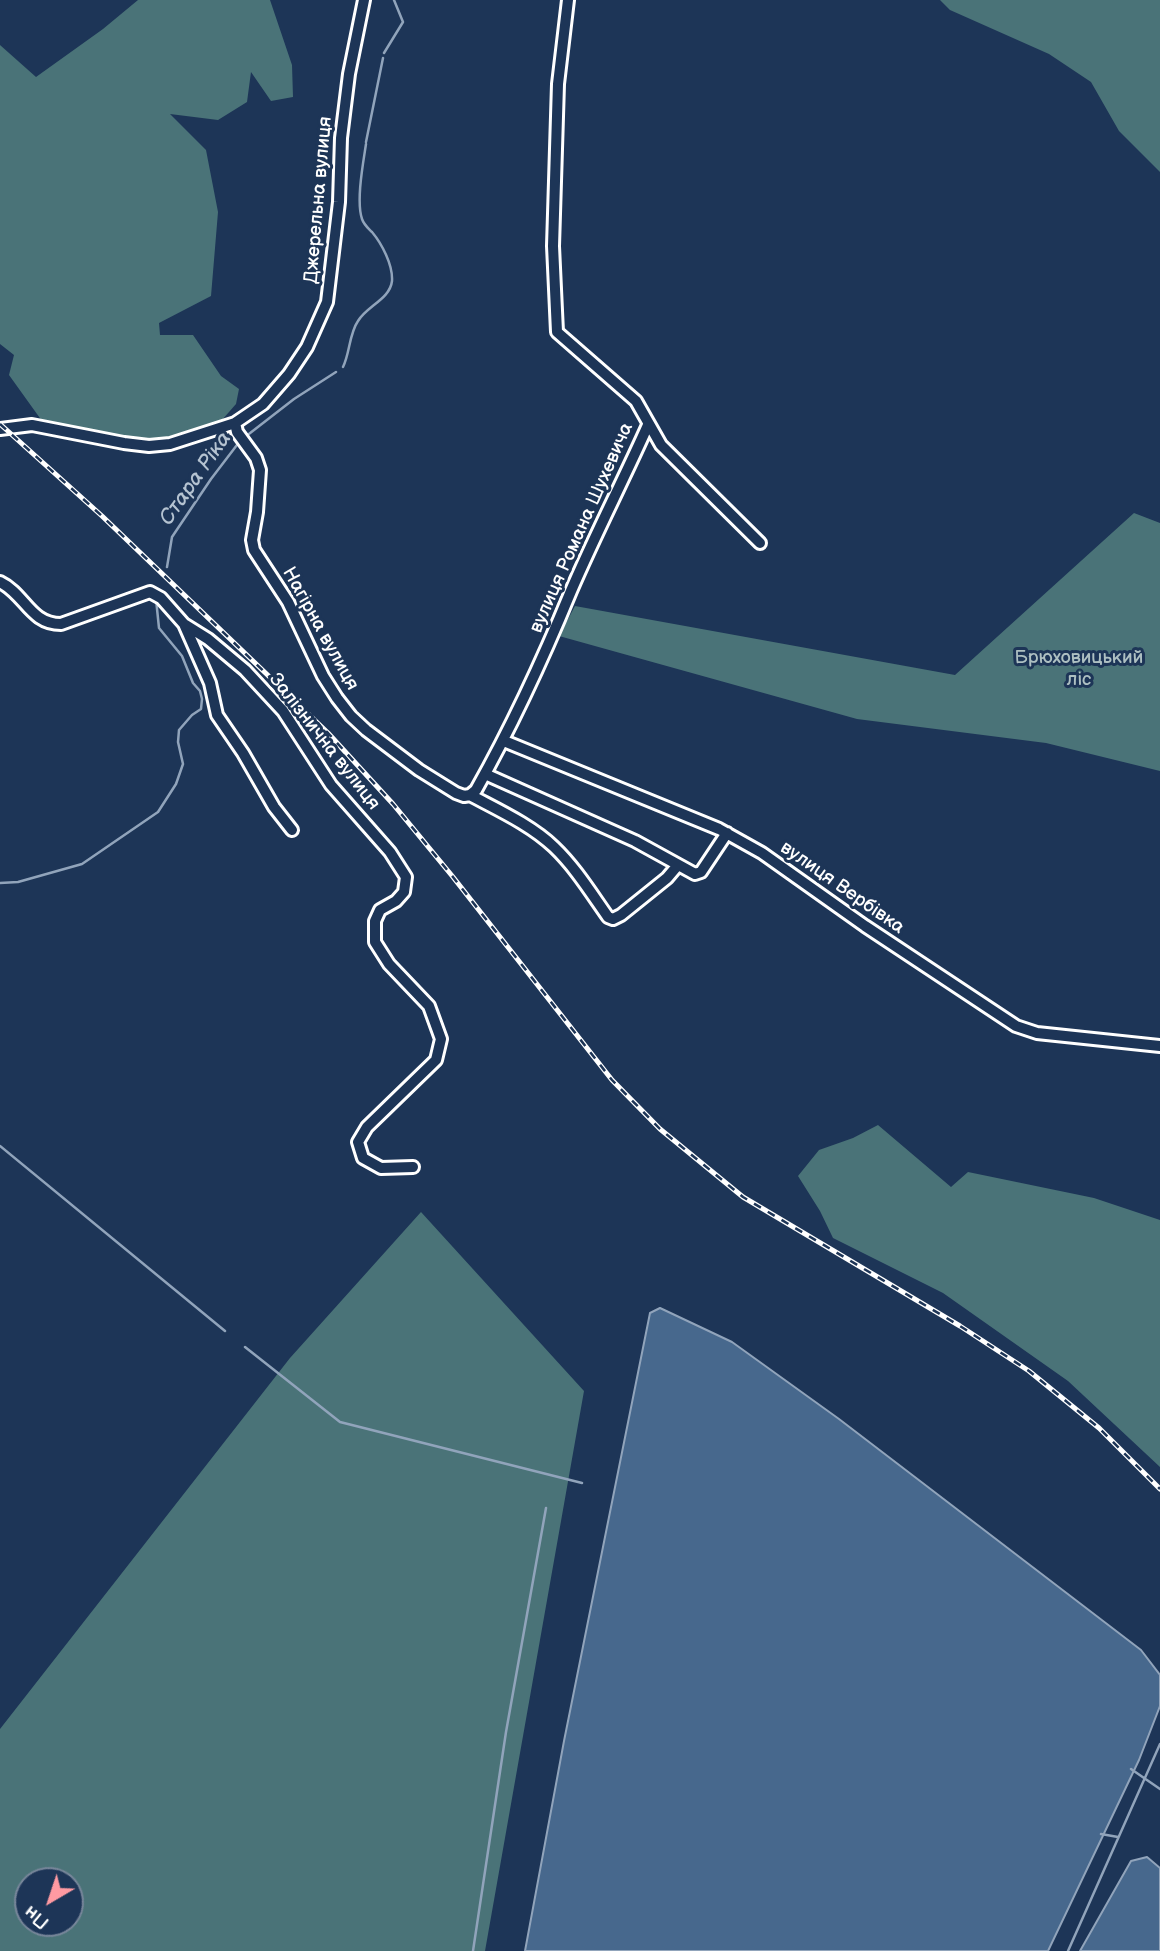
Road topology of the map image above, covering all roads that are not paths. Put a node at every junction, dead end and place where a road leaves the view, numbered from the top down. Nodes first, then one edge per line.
1 (364, 0) edge
2 (568, 0) edge
3 (648, 425) junction
4 (236, 428) junction
5 (0, 429) edge
6 (760, 543) dead end
7 (0, 582) edge
8 (184, 624) junction
9 (504, 741) junction
10 (485, 774) junction
11 (470, 795) junction
12 (292, 830) dead end
13 (727, 833) junction
14 (678, 865) junction
15 (1160, 1046) edge
16 (413, 1167) dead end

1 - 4 street, Джерельна вулиця
2 - 3 street, вулиця Романа Шухевича
3 - 6 street
3 - 9 street, вулиця Романа Шухевича
4 - 5 street, Джерельна вулиця
4 - 11 street, Нагірна вулиця
7 - 8 street, Залізнична вулиця
8 - 12 street, Залізнична вулиця
8 - 16 street, Залізнична вулиця
9 - 10 street, вулиця Романа Шухевича
9 - 13 street, вулиця Вербівка
10 - 11 street, вулиця Романа Шухевича
10 - 14 street
11 - 14 street, Нагірна вулиця
13 - 14 street
13 - 15 street, вулиця Вербівка

